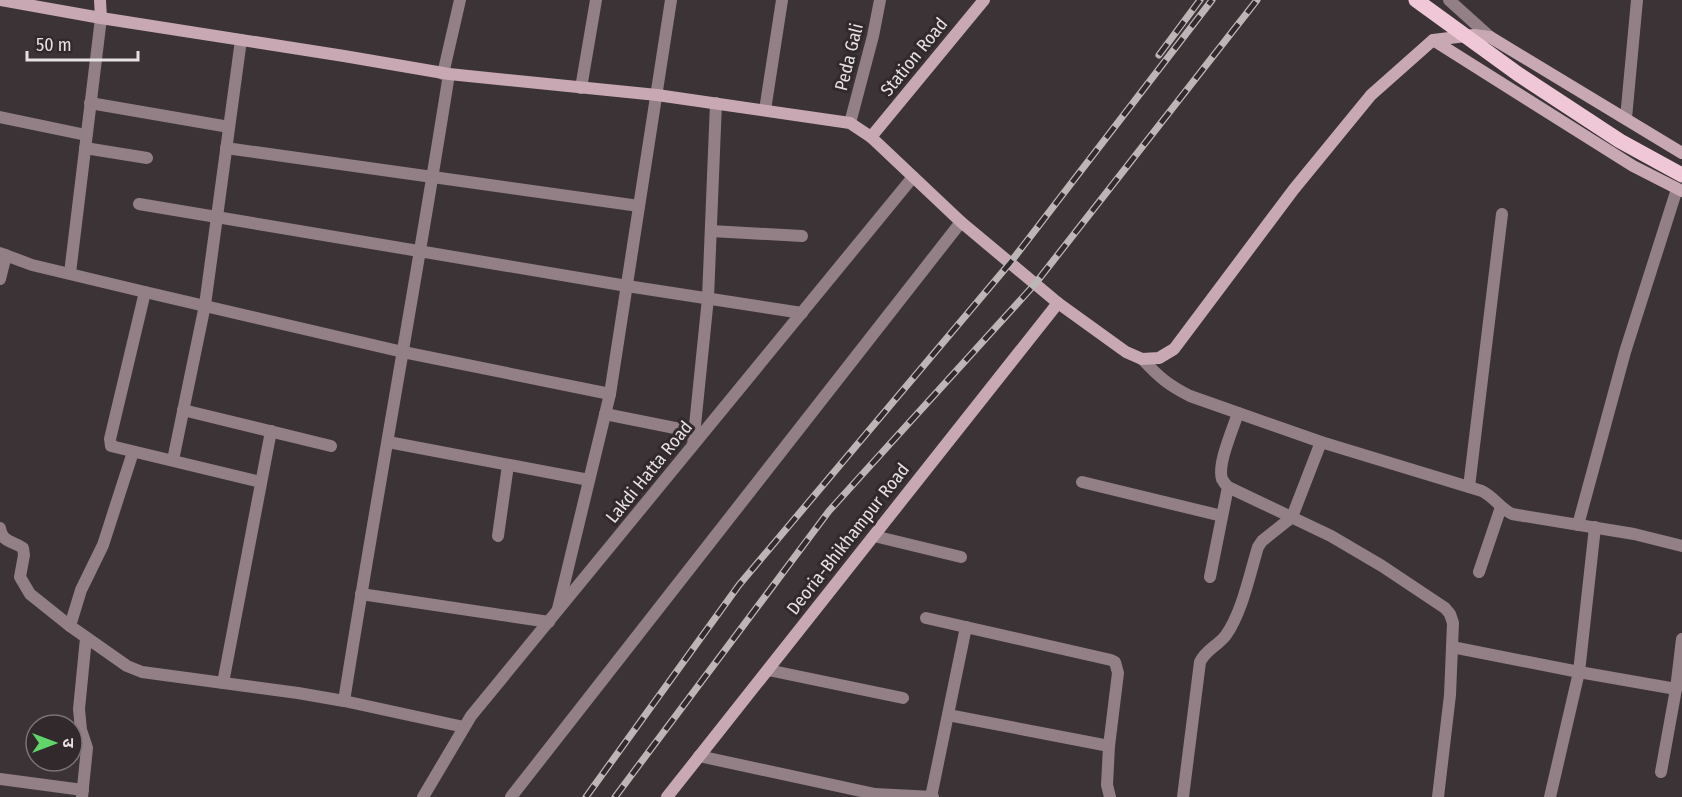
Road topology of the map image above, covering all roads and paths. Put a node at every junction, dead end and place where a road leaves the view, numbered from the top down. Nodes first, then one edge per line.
1 (0, 0) edge
2 (100, 0) edge
3 (460, 0) edge
4 (596, 0) edge
5 (671, 0) edge
6 (782, 0) edge
7 (880, 0) edge
8 (984, 0) edge
9 (1416, 0) edge
10 (1449, 0) edge
11 (1637, 0) edge
12 (100, 18) junction
13 (1490, 37) junction
14 (241, 40) junction
15 (1433, 40) junction
16 (446, 74) junction
17 (581, 88) junction
18 (657, 95) junction
19 (90, 104) junction
20 (717, 104) junction
21 (765, 110) junction
22 (0, 117) edge
23 (1626, 118) junction
24 (850, 123) junction
25 (229, 127) junction
26 (87, 135) junction
27 (871, 137) junction
28 (85, 148) junction
29 (226, 148) junction
30 (1682, 153) edge
31 (147, 158) dead end
32 (1682, 175) edge
33 (433, 177) junction
34 (913, 177) junction
35 (1679, 190) edge
36 (139, 204) dead end
37 (639, 206) junction
38 (1502, 214) dead end
39 (217, 217) junction
40 (961, 222) junction
41 (711, 231) junction
42 (802, 236) dead end
43 (421, 251) junction
44 (3, 254) edge
45 (70, 273) junction
46 (0, 279) edge
47 (627, 286) junction
48 (145, 292) junction
49 (708, 298) junction
50 (1058, 303) junction
51 (205, 305) junction
52 (802, 313) junction
53 (403, 352) junction
54 (1142, 359) junction
55 (610, 394) junction
56 (183, 410) junction
57 (1238, 413) junction
58 (605, 414) junction
59 (271, 431) junction
60 (695, 432) junction
61 (388, 442) junction
62 (1321, 442) junction
63 (331, 446) dead end
64 (693, 446) junction
65 (133, 452) junction
66 (173, 460) junction
67 (508, 465) junction
68 (589, 480) junction
69 (261, 482) junction
70 (1082, 482) dead end
71 (1228, 487) junction
72 (1469, 487) junction
73 (1501, 507) junction
74 (1222, 516) junction
75 (1292, 518) junction
76 (1578, 525) junction
77 (1595, 527) junction
78 (0, 528) edge
79 (498, 536) dead end
80 (874, 536) junction
81 (1682, 546) edge
82 (961, 557) dead end
83 (1479, 572) dead end
84 (1210, 577) dead end
85 (361, 594) junction
86 (553, 618) junction
87 (926, 618) dead end
88 (69, 626) junction
89 (966, 627) junction
90 (87, 638) junction
91 (1682, 639) edge
92 (1452, 647) junction
93 (768, 670) junction
94 (1579, 672) junction
95 (223, 683) junction
96 (1676, 689) junction
97 (903, 698) dead end
98 (344, 701) junction
99 (948, 715) junction
100 (464, 727) junction
101 (1109, 746) junction
102 (699, 756) junction
103 (1661, 771) dead end
104 (0, 779) edge
105 (83, 793) edge
106 (423, 797) edge
107 (511, 797) edge
108 (667, 797) edge
109 (932, 797) edge
110 (1110, 797) edge
111 (1184, 797) edge
112 (1438, 797) edge
113 (1550, 797) edge

1 - 12 main road
2 - 12 main road
3 - 16 street
4 - 17 street
5 - 18 street
6 - 21 street
7 - 24 street, Peda Gali
8 - 27 main road, Station Road
9 - 32 main road, bridge
10 - 13 street
11 - 23 street
12 - 14 main road
12 - 19 street
13 - 15 main road
13 - 23 main road
14 - 16 main road
14 - 25 street
15 - 35 main road
15 - 54 main road
16 - 17 main road
16 - 33 street
17 - 18 main road
18 - 20 main road
18 - 37 street
19 - 25 street
19 - 26 street
20 - 21 main road
20 - 41 street
21 - 24 main road
22 - 26 street
23 - 30 main road
24 - 27 main road
25 - 29 street
26 - 28 street
27 - 34 main road
28 - 31 street
28 - 45 street
29 - 33 street
29 - 39 street
33 - 37 street
33 - 43 street
34 - 40 main road
34 - 52 street, Lakdi Hatta Road
35 - 76 street
36 - 39 street
37 - 47 street
38 - 72 street
39 - 43 street
39 - 51 street
40 - 50 main road
40 - 107 street
41 - 42 street
41 - 49 street
43 - 47 street
43 - 53 street
44 - 45 street
44 - 46 street
45 - 48 street
47 - 49 street
47 - 55 street
48 - 51 street
48 - 65 street
49 - 52 street
49 - 60 street
50 - 54 main road
50 - 80 main road, Deoria-Bhikhampur Road
51 - 53 street
51 - 56 street
52 - 64 street, Lakdi Hatta Road
53 - 55 street
53 - 61 street
54 - 57 street
55 - 58 street
56 - 59 street
56 - 66 street
57 - 62 street
57 - 71 street
58 - 60 street
58 - 68 street
59 - 63 street
59 - 69 street
60 - 64 street
61 - 67 street
61 - 85 street
62 - 72 street
62 - 75 street
64 - 86 street, Lakdi Hatta Road
65 - 66 street
65 - 88 street
66 - 69 street
67 - 68 street
67 - 79 street
68 - 86 street
69 - 95 street
70 - 74 street
71 - 74 street
71 - 75 street
72 - 73 street
73 - 76 street
73 - 83 street
74 - 84 street
75 - 92 street
75 - 111 street
76 - 77 street
77 - 81 street
77 - 94 street
78 - 88 street
80 - 82 street
80 - 93 main road, Deoria-Bhikhampur Road
85 - 86 street
85 - 98 street
86 - 100 street, Lakdi Hatta Road
87 - 89 street
88 - 90 street
89 - 99 street
89 - 101 street
90 - 95 street
90 - 105 street
91 - 96 street
92 - 94 street
92 - 112 street
93 - 97 street
93 - 102 main road, Deoria-Bhikhampur Road
94 - 96 street
94 - 113 street
95 - 98 street
96 - 103 street
98 - 100 street
99 - 101 street
99 - 109 street
100 - 106 street, Lakdi Hatta Road
101 - 110 street
102 - 108 main road, Deoria-Bhikhampur Road
102 - 109 street
104 - 105 street

